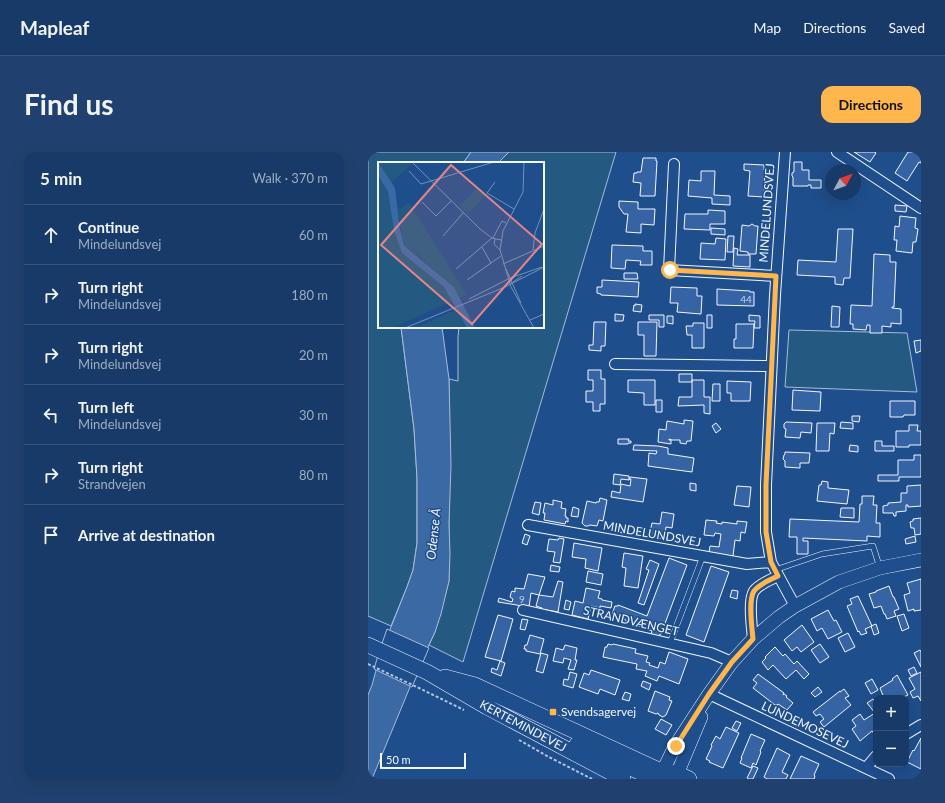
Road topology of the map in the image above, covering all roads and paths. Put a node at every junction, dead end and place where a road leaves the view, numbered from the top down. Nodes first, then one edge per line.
1 (785, 152) edge
2 (837, 152) edge
3 (674, 164) dead end
4 (921, 208) edge
5 (776, 276) junction
6 (615, 364) dead end
7 (772, 366) junction
8 (528, 525) dead end
9 (703, 556) junction
10 (921, 560) edge
11 (880, 568) junction
12 (774, 569) junction
13 (795, 606) junction
14 (523, 610) dead end
15 (753, 639) junction
16 (670, 644) junction
17 (368, 645) edge
18 (732, 662) junction
19 (368, 664) edge
20 (425, 671) junction
21 (421, 689) dead end
22 (709, 694) junction
23 (488, 707) junction
24 (921, 725) edge
25 (909, 732) edge
26 (873, 760) edge
27 (866, 768) junction
28 (669, 777) edge
29 (623, 779) edge
30 (889, 779) edge

1 - 5 street, MINDELUNDSVEJ
2 - 4 street
3 - 5 street, MINDELUNDSVEJ
5 - 7 street, MINDELUNDSVEJ
6 - 7 street
7 - 12 street, MINDELUNDSVEJ
8 - 9 street, MINDELUNDSVEJ
9 - 12 street, MINDELUNDSVEJ
9 - 16 lane
10 - 11 street
11 - 12 lane
11 - 13 street
12 - 13 street, MINDELUNDSVEJ
12 - 15 street
13 - 15 street
14 - 16 street, STRANDVÆNGET
15 - 18 street
16 - 18 street, STRANDVÆNGET
17 - 20 main road, KERTEMINDEVEJ
18 - 22 street
19 - 21 path
20 - 23 main road, KERTEMINDEVEJ
20 - 28 main road, KERTEMINDEVEJ
22 - 27 street, LUNDEMOSEVEJ
22 - 28 street
23 - 28 main road
23 - 29 main road, KERTEMINDEVEJ
24 - 25 street
26 - 27 street
27 - 30 street, LUNDEMOSEVEJ

